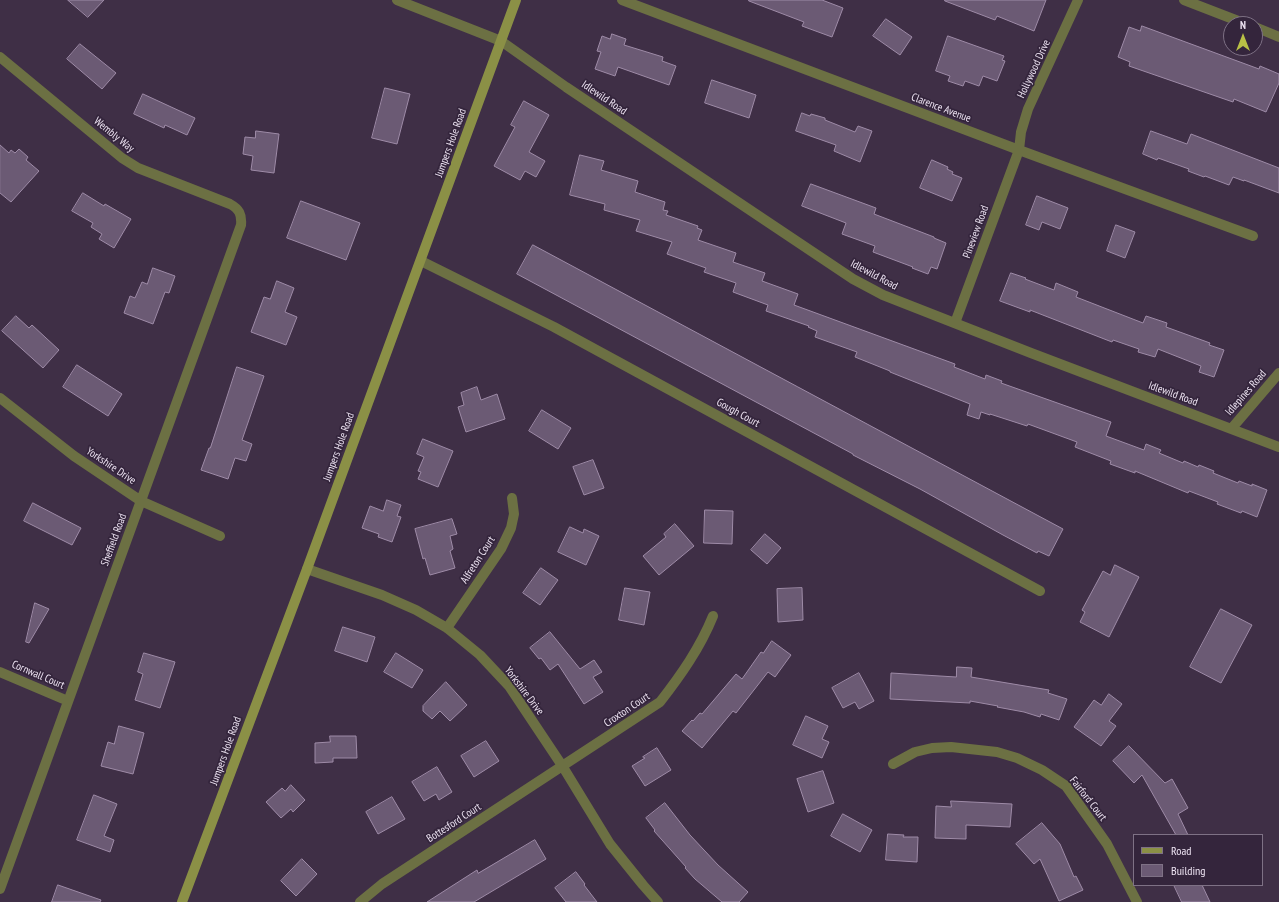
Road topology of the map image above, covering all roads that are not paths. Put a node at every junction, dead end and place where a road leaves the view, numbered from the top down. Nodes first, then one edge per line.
1 (397, 0) edge
2 (516, 0) edge
3 (622, 0) edge
4 (1078, 0) edge
5 (1184, 0) edge
6 (1225, 16) edge
7 (1263, 30) edge
8 (1279, 37) edge
9 (501, 40) junction
10 (0, 57) edge
11 (1019, 150) junction
12 (230, 204) joint
13 (1253, 236) dead end
14 (420, 261) junction
15 (955, 323) junction
16 (1279, 373) edge
17 (0, 398) edge
18 (1232, 428) junction
19 (1279, 447) edge
20 (512, 498) dead end
21 (141, 501) junction
22 (220, 536) dead end
23 (307, 569) junction
24 (1040, 591) dead end
25 (713, 616) dead end
26 (447, 628) junction
27 (0, 672) edge
28 (68, 701) junction
29 (893, 764) dead end
30 (563, 767) junction
31 (0, 888) edge
32 (182, 902) edge
33 (360, 902) edge
34 (658, 902) edge
35 (1137, 902) edge

1 - 9 street, Idlewild Road
2 - 9 main road, Jumpers Hole Road
3 - 11 street, Clarence Avenue
4 - 11 street, Hollywood Drive
5 - 6 street
7 - 8 street
9 - 14 main road, Jumpers Hole Road
9 - 15 street, Idlewild Road
10 - 12 street, Wembly Way
11 - 13 street, Clarence Avenue
11 - 15 street, Pineview Road
12 - 21 street, Sheffield Road
14 - 23 main road, Jumpers Hole Road
14 - 24 street, Gough Court
15 - 18 street, Idlewild Road
16 - 18 street, Idlepines Road
17 - 21 street, Yorkshire Drive
18 - 19 street, Idlewild Road
20 - 26 street, Alfreton Court
21 - 22 street, Yorkshire Drive
21 - 28 street, Sheffield Road
23 - 26 street, Yorkshire Drive
23 - 32 main road, Jumpers Hole Road
25 - 30 street, Croxton Court
26 - 30 street, Yorkshire Drive
27 - 28 street, Cornwall Court
28 - 31 street, Sheffield Road
29 - 35 street, Fairford Court
30 - 33 street, Bottesford Court
30 - 34 street, Yorkshire Drive

